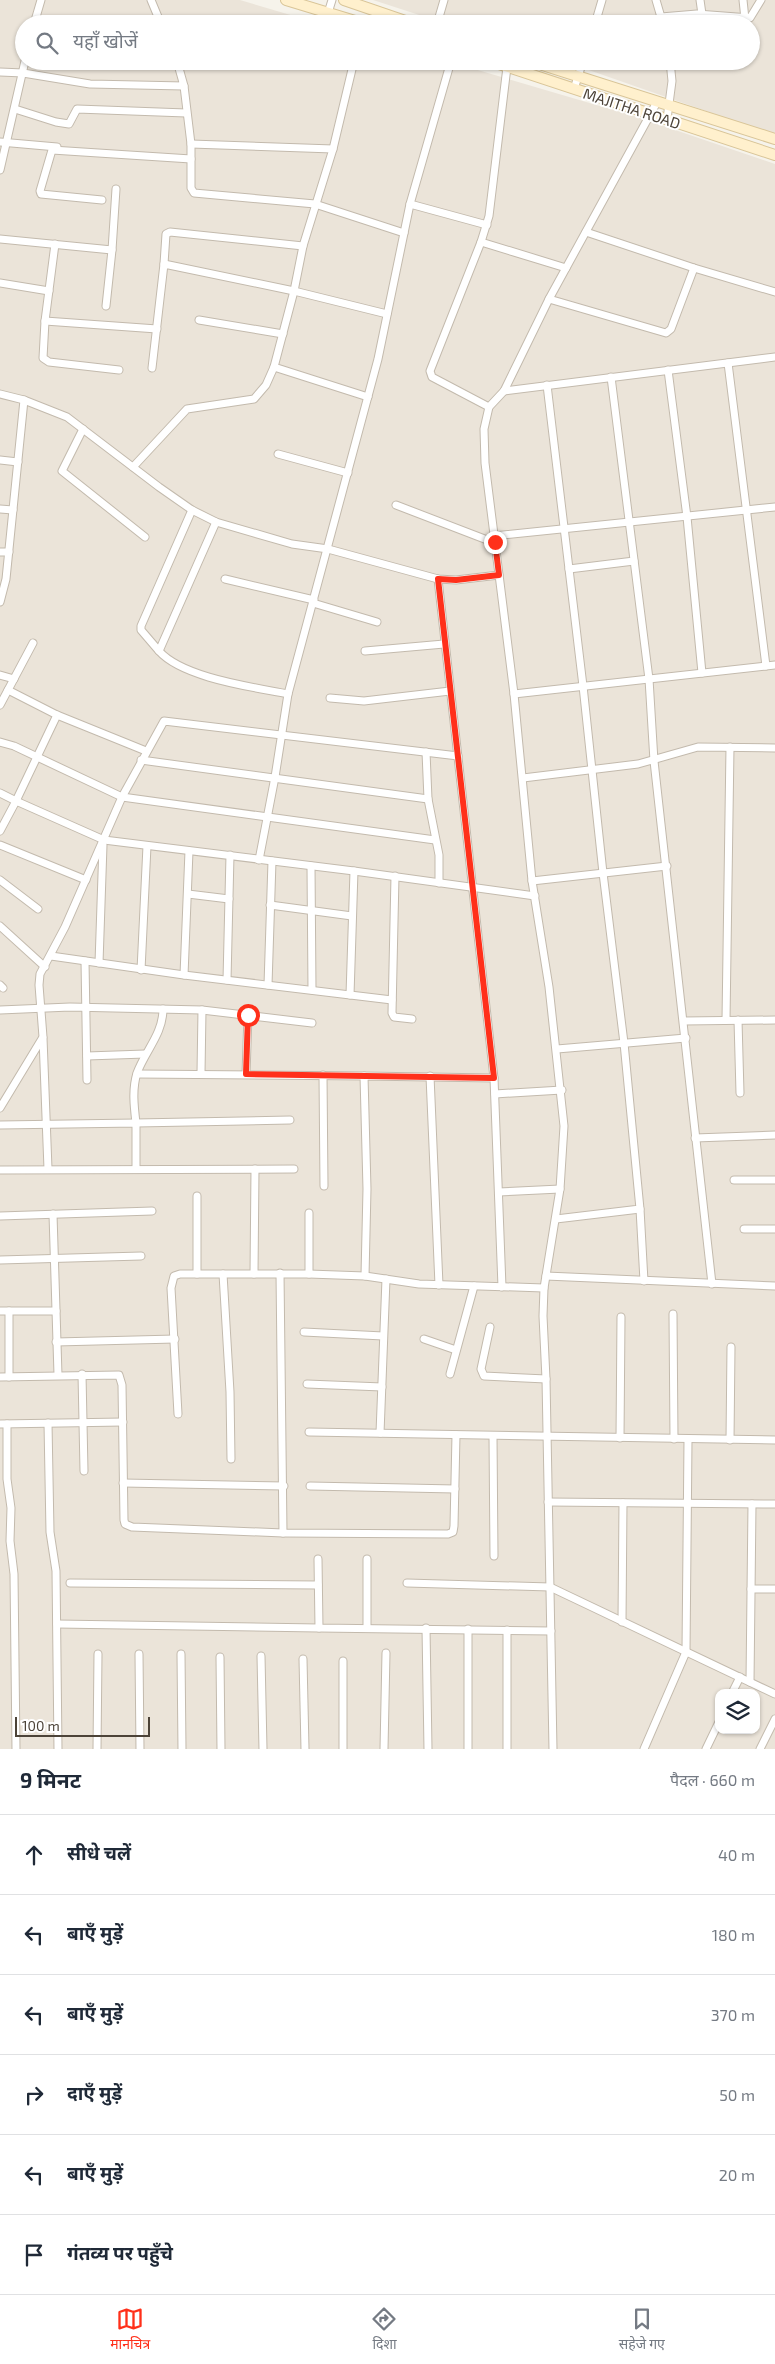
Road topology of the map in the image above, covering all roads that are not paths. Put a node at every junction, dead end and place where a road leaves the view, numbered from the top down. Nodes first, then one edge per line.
1 (41, 0) edge
2 (151, 0) edge
3 (286, 0) edge
4 (332, 0) edge
5 (344, 0) edge
6 (444, 0) edge
7 (602, 0) edge
8 (656, 0) edge
9 (700, 0) edge
10 (743, 0) edge
11 (761, 0) edge
12 (328, 13) junction
13 (702, 14) junction
14 (37, 15) edge
15 (157, 15) edge
16 (335, 15) edge
17 (388, 15) edge
18 (440, 15) edge
19 (598, 15) edge
20 (660, 15) edge
21 (695, 15) edge
22 (711, 15) edge
23 (745, 15) edge
24 (754, 15) edge
25 (24, 70) edge
26 (179, 70) edge
27 (352, 70) edge
28 (448, 70) edge
29 (507, 70) edge
30 (516, 70) edge
31 (559, 70) edge
32 (580, 70) edge
33 (671, 70) edge
34 (0, 72) edge
35 (23, 73) junction
36 (578, 76) junction
37 (184, 86) junction
38 (574, 89) junction
39 (657, 102) junction
40 (668, 106) junction
41 (15, 109) junction
42 (186, 113) junction
43 (652, 114) junction
44 (667, 119) junction
45 (775, 139) edge
46 (4, 142) edge
47 (191, 144) junction
48 (333, 149) junction
49 (775, 155) edge
50 (149, 156) junction
51 (190, 158) junction
52 (0, 170) edge
53 (116, 189) dead end
54 (102, 200) dead end
55 (315, 204) junction
56 (410, 204) junction
57 (487, 225) junction
58 (586, 232) junction
59 (404, 233) junction
60 (0, 239) edge
61 (481, 242) junction
62 (55, 244) junction
63 (303, 246) junction
64 (112, 250) junction
65 (164, 264) junction
66 (566, 268) junction
67 (694, 268) junction
68 (0, 283) edge
69 (294, 291) junction
70 (49, 292) junction
71 (775, 292) edge
72 (549, 299) junction
73 (106, 306) dead end
74 (387, 314) junction
75 (45, 320) junction
76 (199, 320) dead end
77 (157, 329) junction
78 (283, 334) junction
79 (775, 358) edge
80 (728, 363) junction
81 (274, 367) junction
82 (152, 368) dead end
83 (119, 370) dead end
84 (668, 370) junction
85 (611, 377) junction
86 (547, 385) junction
87 (504, 391) junction
88 (0, 394) edge
89 (368, 397) junction
90 (24, 400) junction
91 (489, 407) junction
92 (83, 429) junction
93 (278, 454) dead end
94 (0, 460) edge
95 (18, 462) junction
96 (133, 467) junction
97 (348, 473) junction
98 (396, 505) dead end
99 (775, 507) edge
100 (0, 509) edge
101 (13, 510) junction
102 (192, 510) junction
103 (745, 510) junction
104 (687, 517) junction
105 (216, 522) junction
106 (629, 523) junction
107 (564, 530) junction
108 (145, 538) dead end
109 (495, 539) junction
110 (328, 549) junction
111 (0, 552) edge
112 (9, 552) junction
113 (634, 561) junction
114 (569, 569) junction
115 (499, 575) junction
116 (225, 579) dead end
117 (438, 579) junction
118 (1, 598) edge
119 (313, 601) junction
120 (377, 622) dead end
121 (33, 643) dead end
122 (444, 644) junction
123 (159, 651) junction
124 (365, 651) dead end
125 (775, 665) edge
126 (766, 666) junction
127 (702, 673) junction
128 (0, 675) edge
129 (14, 679) junction
130 (649, 679) junction
131 (583, 686) junction
132 (8, 690) junction
133 (450, 691) junction
134 (288, 694) junction
135 (514, 694) junction
136 (330, 698) dead end
137 (0, 705) edge
138 (57, 714) junction
139 (282, 734) junction
140 (0, 742) edge
141 (730, 748) junction
142 (775, 748) edge
143 (146, 752) junction
144 (426, 752) junction
145 (458, 756) junction
146 (37, 757) junction
147 (141, 760) junction
148 (654, 761) junction
149 (591, 769) junction
150 (275, 777) junction
151 (523, 778) junction
152 (0, 793) edge
153 (122, 797) junction
154 (428, 799) junction
155 (16, 801) junction
156 (266, 817) junction
157 (0, 831) edge
158 (435, 840) junction
159 (104, 841) junction
160 (0, 844) edge
161 (146, 846) junction
162 (189, 851) junction
163 (230, 855) junction
164 (259, 860) junction
165 (272, 861) junction
166 (311, 866) junction
167 (667, 866) junction
168 (354, 871) junction
169 (603, 873) junction
170 (395, 876) junction
171 (0, 880) edge
172 (86, 880) junction
173 (532, 881) junction
174 (439, 883) junction
175 (472, 887) junction
176 (188, 894) junction
177 (535, 896) junction
178 (229, 900) junction
179 (270, 905) junction
180 (38, 908) dead end
181 (312, 910) junction
182 (352, 916) junction
183 (0, 926) edge
184 (51, 956) junction
185 (85, 961) junction
186 (99, 963) junction
187 (45, 967) junction
188 (141, 970) junction
189 (184, 975) junction
190 (227, 980) junction
191 (268, 985) junction
192 (312, 990) junction
193 (350, 995) junction
194 (392, 1000) junction
195 (86, 1007) junction
196 (40, 1008) junction
197 (163, 1009) junction
198 (0, 1010) edge
199 (202, 1010) junction
200 (248, 1015) junction
201 (412, 1019) dead end
202 (726, 1020) junction
203 (738, 1020) junction
204 (775, 1020) edge
205 (684, 1021) junction
206 (312, 1022) dead end
207 (43, 1037) junction
208 (686, 1038) junction
209 (624, 1043) junction
210 (557, 1049) junction
211 (146, 1054) junction
212 (87, 1056) junction
213 (201, 1073) junction
214 (137, 1074) junction
215 (246, 1074) junction
216 (323, 1075) junction
217 (364, 1076) junction
218 (430, 1076) junction
219 (494, 1078) junction
220 (87, 1080) dead end
221 (562, 1090) junction
222 (740, 1093) dead end
223 (495, 1094) junction
224 (0, 1108) edge
225 (290, 1120) dead end
226 (136, 1123) junction
227 (0, 1125) edge
228 (46, 1125) junction
229 (775, 1135) edge
230 (695, 1138) junction
231 (48, 1169) junction
232 (136, 1169) junction
233 (255, 1169) junction
234 (294, 1169) dead end
235 (0, 1170) edge
236 (734, 1180) dead end
237 (775, 1180) edge
238 (324, 1186) dead end
239 (560, 1189) junction
240 (500, 1192) junction
241 (197, 1196) dead end
242 (640, 1209) junction
243 (152, 1211) dead end
244 (309, 1213) dead end
245 (54, 1214) junction
246 (0, 1216) edge
247 (556, 1219) junction
248 (744, 1229) dead end
249 (775, 1229) edge
250 (141, 1256) dead end
251 (54, 1258) junction
252 (0, 1260) edge
253 (280, 1273) junction
254 (197, 1274) junction
255 (223, 1274) junction
256 (254, 1274) junction
257 (309, 1274) junction
258 (365, 1276) junction
259 (546, 1276) junction
260 (386, 1279) junction
261 (644, 1281) junction
262 (439, 1284) junction
263 (712, 1284) junction
264 (474, 1286) junction
265 (775, 1286) edge
266 (502, 1287) junction
267 (544, 1288) junction
268 (0, 1311) edge
269 (9, 1311) junction
270 (56, 1311) junction
271 (672, 1314) dead end
272 (621, 1317) dead end
273 (490, 1328) dead end
274 (304, 1332) dead end
275 (383, 1336) junction
276 (175, 1339) junction
277 (424, 1339) dead end
278 (56, 1342) junction
279 (731, 1347) dead end
280 (456, 1350) junction
281 (82, 1374) junction
282 (450, 1374) dead end
283 (58, 1375) junction
284 (0, 1377) edge
285 (9, 1377) junction
286 (546, 1379) junction
287 (308, 1384) dead end
288 (382, 1387) junction
289 (178, 1414) dead end
290 (123, 1422) junction
291 (83, 1423) junction
292 (4, 1424) edge
293 (48, 1424) junction
294 (309, 1432) dead end
295 (380, 1433) junction
296 (456, 1435) junction
297 (493, 1436) junction
298 (547, 1436) junction
299 (620, 1438) junction
300 (674, 1439) junction
301 (688, 1440) junction
302 (730, 1440) junction
303 (775, 1440) edge
304 (230, 1459) dead end
305 (84, 1471) dead end
306 (3, 1476) edge
307 (123, 1483) junction
308 (284, 1486) junction
309 (310, 1486) dead end
310 (455, 1489) junction
311 (548, 1502) junction
312 (623, 1503) junction
313 (688, 1504) junction
314 (752, 1504) junction
315 (775, 1504) edge
316 (283, 1533) junction
317 (494, 1556) dead end
318 (318, 1559) dead end
319 (366, 1559) dead end
320 (70, 1583) dead end
321 (407, 1583) dead end
322 (318, 1586) junction
323 (550, 1587) junction
324 (751, 1589) junction
325 (775, 1589) edge
326 (622, 1622) junction
327 (57, 1624) junction
328 (319, 1628) junction
329 (367, 1628) junction
330 (426, 1628) junction
331 (468, 1629) junction
332 (507, 1630) junction
333 (551, 1631) junction
334 (686, 1652) junction
335 (386, 1653) dead end
336 (98, 1654) dead end
337 (140, 1654) dead end
338 (181, 1654) dead end
339 (261, 1656) dead end
340 (220, 1657) dead end
341 (303, 1659) dead end
342 (343, 1660) dead end
343 (740, 1677) junction
344 (750, 1682) junction
345 (734, 1689) edge
346 (775, 1694) edge
347 (775, 1719) edge
348 (715, 1730) edge
349 (16, 1749) edge
350 (58, 1749) edge
351 (97, 1749) edge
352 (140, 1749) edge
353 (182, 1749) edge
354 (221, 1749) edge
355 (263, 1749) edge
356 (305, 1749) edge
357 (343, 1749) edge
358 (384, 1749) edge
359 (428, 1749) edge
360 (468, 1749) edge
361 (507, 1749) edge
362 (553, 1749) edge
363 (644, 1749) edge
364 (706, 1749) edge
365 (760, 1749) edge

1 - 14 street
2 - 15 street
3 - 12 main road
4 - 12 street
5 - 17 main road
6 - 18 street
7 - 19 street
8 - 20 street
9 - 13 street
10 - 23 street
11 - 24 street
12 - 16 main road
13 - 21 street
13 - 22 street
25 - 35 street
26 - 37 street
27 - 48 street
28 - 56 street
29 - 57 street
30 - 38 main road, MAJITHA ROAD
31 - 36 main road, MAJITHA ROAD
32 - 36 street
33 - 40 street
34 - 35 street
35 - 37 street
35 - 41 street
36 - 38 street
36 - 39 main road, MAJITHA ROAD
37 - 42 street
38 - 43 main road, MAJITHA ROAD
39 - 40 main road, MAJITHA ROAD
39 - 43 street
40 - 44 street
40 - 45 main road, MAJITHA ROAD
41 - 42 street
41 - 46 street
42 - 47 street
43 - 44 main road, MAJITHA ROAD
43 - 58 street
44 - 49 main road, MAJITHA ROAD
46 - 50 street
46 - 52 street
47 - 48 street
47 - 51 street
48 - 55 street
50 - 51 street
50 - 54 street
51 - 55 street
53 - 64 street
55 - 59 street
55 - 63 street
56 - 57 street
56 - 59 street
57 - 61 street
58 - 66 street
58 - 67 street
59 - 74 street
60 - 62 street
61 - 66 street
61 - 91 street
62 - 64 street
62 - 70 street
63 - 65 street
63 - 69 street
64 - 73 street
65 - 69 street
65 - 77 street
66 - 72 street
67 - 71 street
67 - 72 street
68 - 70 street
69 - 74 street
69 - 78 street
70 - 75 street
72 - 87 street
74 - 89 street
75 - 77 street
75 - 83 street
76 - 78 street
77 - 82 street
78 - 81 street
79 - 80 street
80 - 84 street
80 - 103 street
81 - 89 street
81 - 96 street
84 - 85 street
84 - 104 street
85 - 86 street
85 - 106 street
86 - 87 street
86 - 107 street
87 - 91 street
88 - 90 street
89 - 97 street
90 - 92 street
90 - 95 street
91 - 109 street
92 - 96 street
92 - 108 street
93 - 97 street
94 - 95 street
95 - 101 street
96 - 102 street
97 - 110 street
98 - 109 street
99 - 103 street
100 - 101 street
101 - 112 street
102 - 105 street
102 - 123 street
103 - 104 street
103 - 126 street
104 - 106 street
104 - 127 street
105 - 110 street
105 - 123 street
106 - 107 street
106 - 113 street
107 - 109 street
107 - 114 street
109 - 115 street
110 - 117 street
110 - 119 street
111 - 112 street
112 - 118 street
113 - 114 street
113 - 130 street
114 - 131 street
115 - 117 street
115 - 135 street
116 - 119 street
117 - 122 street
119 - 120 street
119 - 134 street
121 - 129 street
122 - 124 street
122 - 133 street
123 - 134 street
125 - 126 street
126 - 127 street
127 - 130 street
128 - 129 street
129 - 132 street
130 - 131 street
130 - 148 street
131 - 135 street
131 - 149 street
132 - 137 street
132 - 138 street
133 - 136 street
133 - 145 street
134 - 139 street
135 - 151 street
138 - 143 street
138 - 146 street
139 - 143 street
139 - 144 street
139 - 150 street
140 - 146 street
141 - 142 street
141 - 148 street
141 - 202 street
143 - 147 street
144 - 145 street
144 - 154 street
145 - 175 street
146 - 153 street
146 - 155 street
147 - 150 street
147 - 153 street
148 - 149 street
148 - 167 street
149 - 151 street
149 - 169 street
150 - 154 street
150 - 156 street
151 - 173 street
152 - 155 street
153 - 156 street
153 - 159 street
154 - 158 street
155 - 157 street
155 - 159 street
156 - 158 street
156 - 164 street
158 - 174 street
159 - 161 street
159 - 172 street
159 - 186 street
160 - 172 street
161 - 162 street
161 - 188 street
162 - 163 street
162 - 176 street
163 - 164 street
163 - 178 street
164 - 165 street
165 - 166 street
165 - 179 street
166 - 168 street
166 - 181 street
167 - 169 street
167 - 205 street
168 - 170 street
168 - 182 street
169 - 173 street
169 - 209 street
170 - 174 street
170 - 194 street
171 - 180 street
172 - 184 street
173 - 177 street
174 - 175 street
175 - 177 street
175 - 219 street
176 - 178 street
176 - 189 street
177 - 210 street
178 - 190 street
179 - 181 street
179 - 191 street
181 - 182 street
181 - 192 street
182 - 193 street
183 - 187 street
184 - 185 street
184 - 187 street
185 - 186 street
185 - 195 street
186 - 188 street
187 - 196 street
188 - 189 street
189 - 190 street
190 - 191 street
191 - 192 street
192 - 193 street
193 - 194 street
194 - 201 street
195 - 196 street
195 - 197 street
195 - 212 street
196 - 198 street
196 - 207 street
197 - 199 street
197 - 211 street
199 - 200 street
199 - 213 street
200 - 206 street
200 - 215 street
202 - 203 street
202 - 205 street
203 - 204 street
203 - 222 street
205 - 208 street
207 - 224 street
207 - 228 street
208 - 209 street
208 - 230 street
209 - 210 street
209 - 242 street
210 - 221 street
211 - 212 street
211 - 214 street
212 - 220 street
213 - 214 street
213 - 215 street
214 - 226 street
215 - 216 street
216 - 217 street
216 - 238 street
217 - 218 street
217 - 258 street
218 - 219 street
218 - 262 street
219 - 223 street
221 - 223 street
221 - 239 street
223 - 240 street
225 - 226 street
226 - 228 street
226 - 232 street
227 - 228 street
228 - 231 street
229 - 230 street
230 - 263 street
231 - 232 street
231 - 235 street
232 - 233 street
233 - 234 street
233 - 256 street
236 - 237 street
239 - 240 street
239 - 247 street
240 - 266 street
241 - 254 street
242 - 247 street
242 - 261 street
243 - 245 street
244 - 257 street
245 - 246 street
245 - 251 street
247 - 259 street
248 - 249 street
250 - 251 street
251 - 252 street
251 - 270 street
253 - 256 street
253 - 257 street
253 - 308 street
254 - 255 street
254 - 276 street
255 - 256 street
255 - 304 street
257 - 258 street
258 - 260 street
259 - 261 street
259 - 267 street
260 - 262 street
260 - 275 street
261 - 263 street
262 - 264 street
263 - 265 street
264 - 266 street
264 - 280 street
266 - 267 street
267 - 286 street
268 - 269 street
269 - 270 street
269 - 285 street
270 - 278 street
271 - 300 street
272 - 299 street
273 - 286 street
274 - 275 street
275 - 288 street
276 - 278 street
276 - 289 street
277 - 280 street
278 - 283 street
279 - 302 street
280 - 282 street
281 - 283 street
281 - 290 street
281 - 291 street
283 - 285 street
284 - 285 street
286 - 298 street
287 - 288 street
288 - 295 street
290 - 291 street
290 - 307 street
291 - 293 street
291 - 305 street
292 - 293 street
292 - 306 street
293 - 327 street
294 - 295 street
295 - 296 street
296 - 297 street
296 - 310 street
297 - 298 street
297 - 317 street
298 - 299 street
298 - 311 street
299 - 300 street
300 - 301 street
301 - 302 street
301 - 313 street
302 - 303 street
306 - 349 street
307 - 308 street
307 - 316 street
308 - 316 street
309 - 310 street
310 - 316 street
311 - 312 street
311 - 323 street
312 - 313 street
312 - 326 street
313 - 314 street
313 - 334 street
314 - 315 street
314 - 324 street
318 - 322 street
319 - 329 street
320 - 322 street
321 - 323 street
322 - 328 street
323 - 326 street
323 - 333 street
324 - 325 street
324 - 344 street
326 - 334 street
327 - 328 street
327 - 350 street
328 - 329 street
329 - 330 street
330 - 331 street
330 - 359 street
331 - 332 street
331 - 360 street
332 - 333 street
332 - 361 street
333 - 362 street
334 - 343 street
334 - 363 street
335 - 358 street
336 - 351 street
337 - 352 street
338 - 353 street
339 - 355 street
340 - 354 street
341 - 356 street
342 - 357 street
343 - 344 street
343 - 345 street
344 - 346 street
347 - 365 street
348 - 364 street

